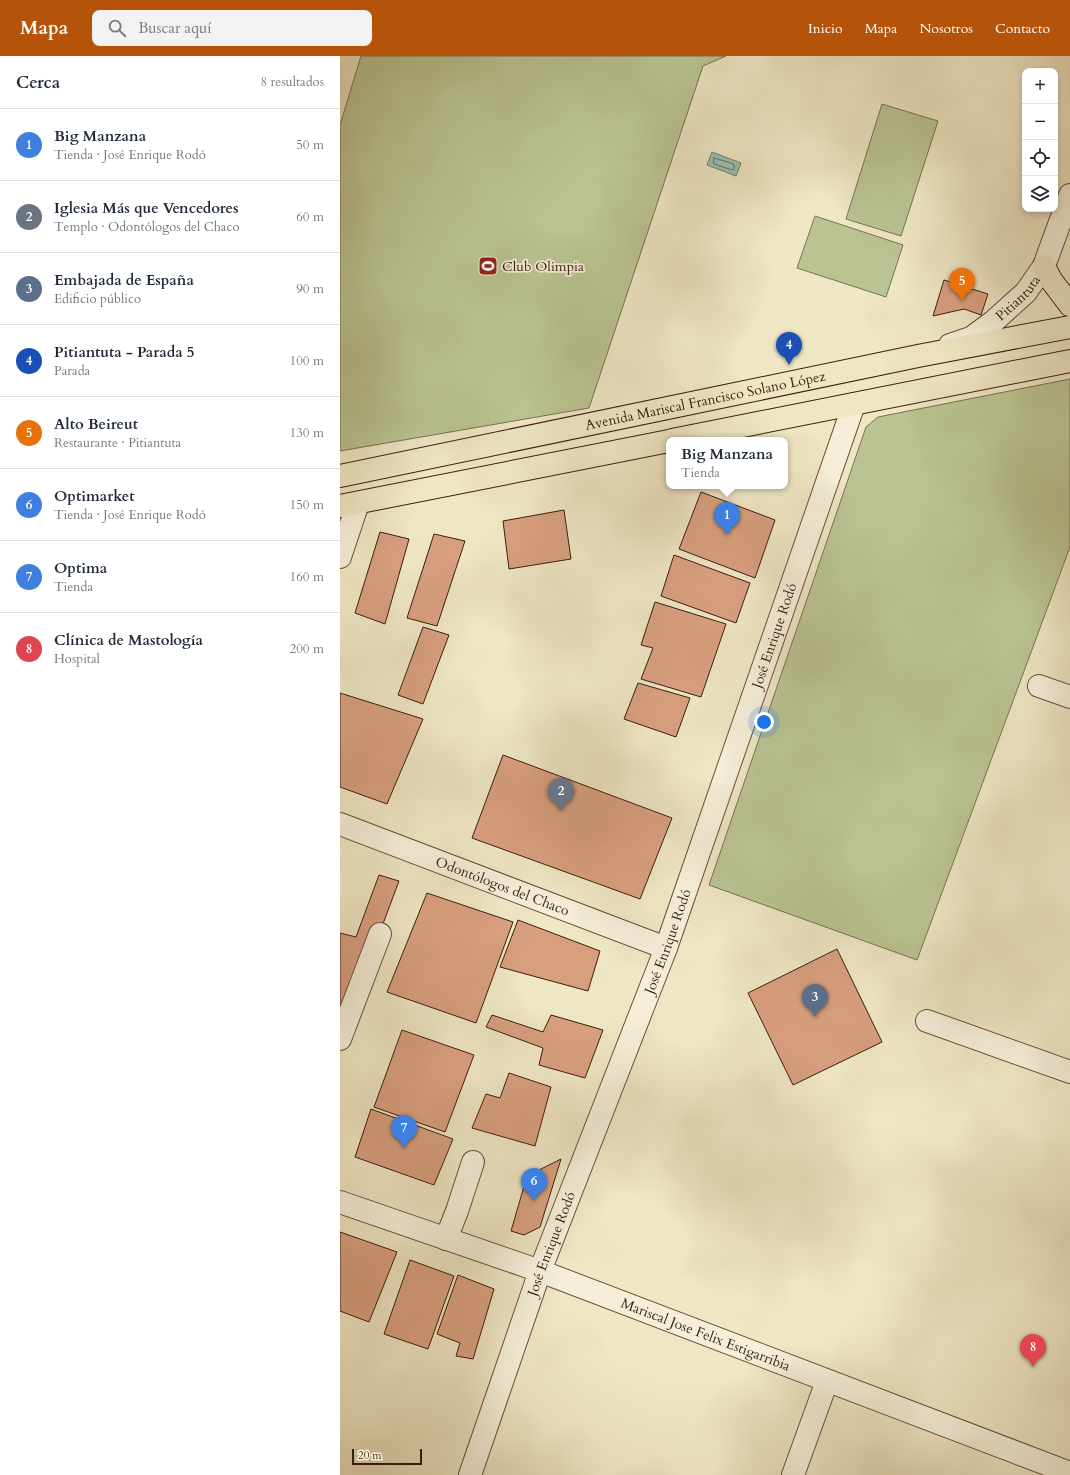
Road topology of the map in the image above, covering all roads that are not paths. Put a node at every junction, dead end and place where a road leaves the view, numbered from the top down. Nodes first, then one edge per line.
1 (1070, 195) edge
2 (1065, 222) edge
3 (1044, 266) junction
4 (1070, 305) edge
5 (1070, 327) edge
6 (918, 356) junction
7 (1070, 361) edge
8 (854, 404) junction
9 (687, 437) edge
10 (666, 442) edge
11 (340, 476) edge
12 (349, 504) edge
13 (340, 557) edge
14 (1039, 686) dead end
15 (1070, 697) edge
16 (340, 824) edge
17 (380, 934) dead end
18 (666, 948) junction
19 (927, 1021) dead end
20 (340, 1039) edge
21 (1070, 1072) edge
22 (473, 1162) dead end
23 (340, 1202) edge
24 (446, 1239) junction
25 (540, 1271) junction
26 (827, 1382) junction
27 (1070, 1473) edge
28 (470, 1475) edge
29 (793, 1475) edge

1 - 2 street, Pitiantuta
2 - 3 street, Pitiantuta
3 - 4 highway
3 - 6 street, Pitiantuta
5 - 6 highway, Avenida Mariscal Francisco Solano López
6 - 11 highway, Avenida Mariscal Francisco Solano López
7 - 8 highway
8 - 9 highway
8 - 18 street, José Enrique Rodó
10 - 12 highway
12 - 13 street
14 - 15 street
16 - 18 street, Odontólogos del Chaco
17 - 20 street
18 - 25 street, José Enrique Rodó
19 - 21 street
22 - 24 street
23 - 24 street, Mariscal Jose Felix Estigarribia
24 - 25 street, Mariscal Jose Felix Estigarribia
25 - 26 street, Mariscal Jose Felix Estigarribia
25 - 28 street, José Enrique Rodó
26 - 27 street, Mariscal Jose Felix Estigarribia
26 - 29 street

